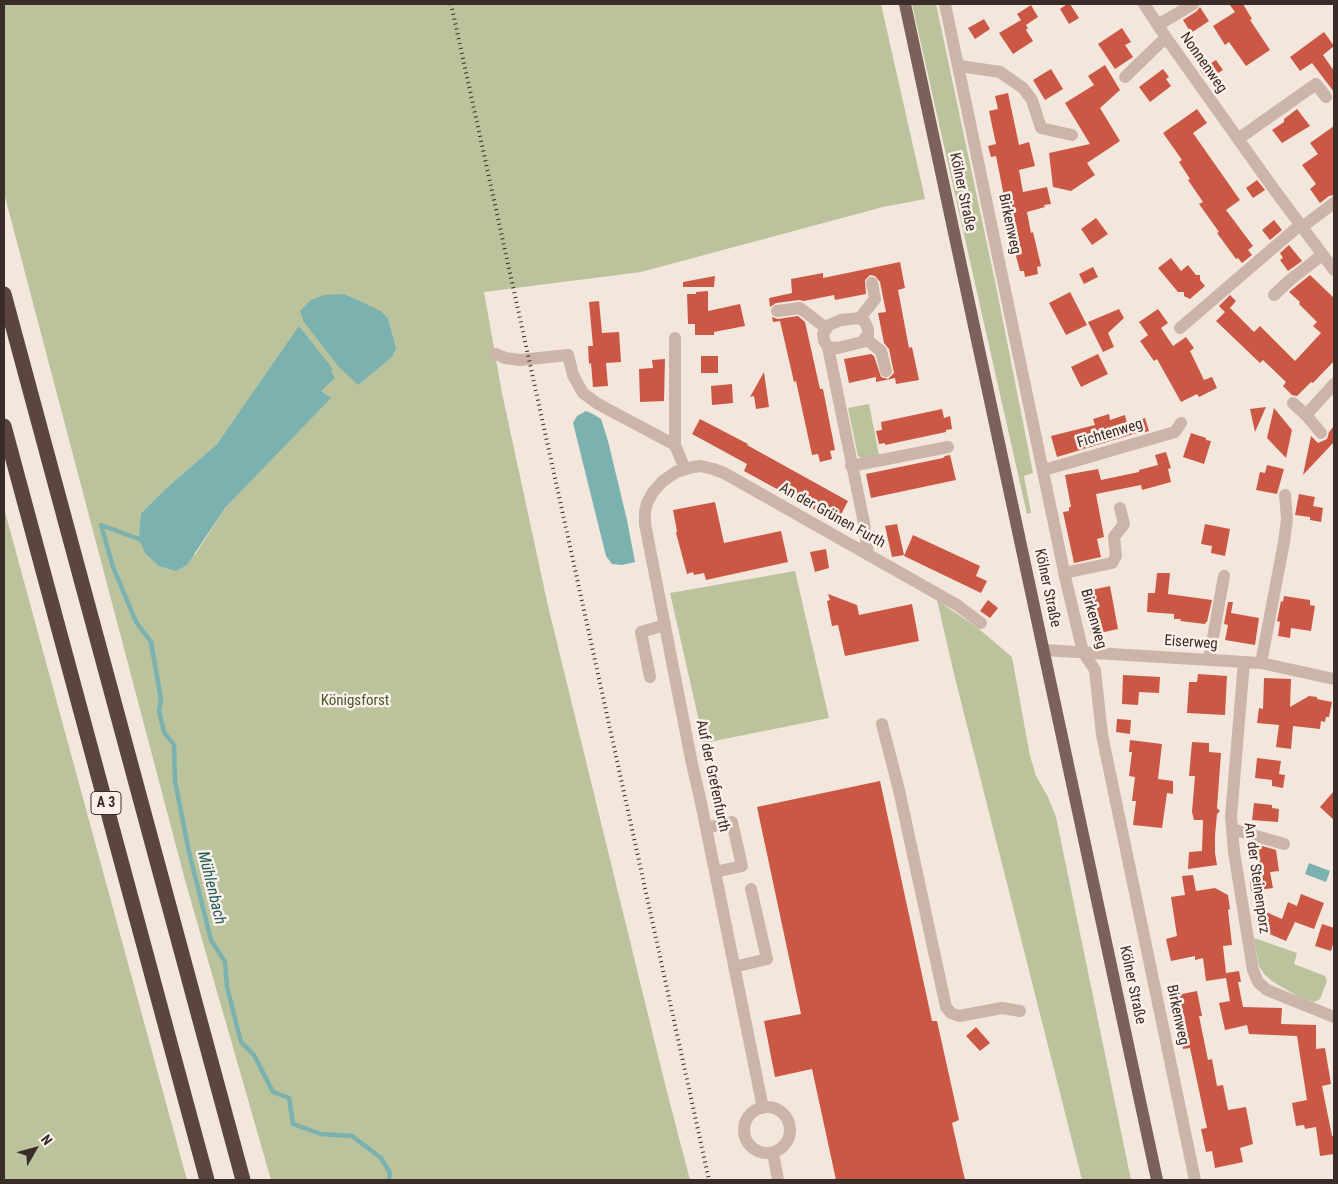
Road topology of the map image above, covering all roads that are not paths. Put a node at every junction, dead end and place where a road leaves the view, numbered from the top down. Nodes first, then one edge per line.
1 (905, 4) edge
2 (946, 4) edge
3 (1144, 4) edge
4 (1193, 4) edge
5 (1158, 25) junction
6 (1167, 39) junction
7 (960, 66) junction
8 (1125, 77) dead end
9 (1326, 97) dead end
10 (1072, 135) dead end
11 (1238, 139) junction
12 (1334, 203) edge
13 (1301, 226) junction
14 (1322, 255) junction
15 (1334, 270) edge
16 (872, 283) dead end
17 (4, 294) edge
18 (1274, 296) dead end
19 (777, 311) dead end
20 (860, 318) junction
21 (826, 328) junction
22 (1180, 328) dead end
23 (675, 338) dead end
24 (866, 339) junction
25 (828, 347) junction
26 (496, 354) dead end
27 (886, 371) dead end
28 (1334, 384) edge
29 (1292, 403) dead end
30 (1306, 415) junction
31 (1181, 423) dead end
32 (4, 426) edge
33 (1321, 433) dead end
34 (675, 445) junction
35 (948, 447) dead end
36 (851, 466) junction
37 (685, 469) junction
38 (1044, 470) junction
39 (1285, 495) dead end
40 (1120, 508) dead end
41 (868, 555) junction
42 (1064, 573) junction
43 (1224, 576) dead end
44 (981, 623) dead end
45 (665, 625) junction
46 (1044, 650) junction
47 (1083, 652) junction
48 (1209, 660) junction
49 (1244, 662) junction
50 (1261, 663) junction
51 (650, 677) dead end
52 (1334, 679) edge
53 (882, 724) dead end
54 (706, 828) junction
55 (1232, 829) junction
56 (1284, 844) dead end
57 (715, 872) junction
58 (751, 888) dead end
59 (734, 967) junction
60 (1020, 1011) dead end
61 (1334, 1017) edge
62 (763, 1108) junction
63 (773, 1153) junction
64 (207, 1180) edge
65 (243, 1180) edge
66 (778, 1180) edge
67 (1157, 1180) edge
68 (1196, 1180) edge

1 - 46 main road, Kölner Straße
2 - 7 street, Birkenweg
3 - 5 street, Nonnenweg
4 - 5 street
5 - 6 street, Nonnenweg
6 - 8 street
6 - 11 street, Nonnenweg
7 - 10 street
7 - 38 street, Birkenweg
9 - 11 street
11 - 13 street, Nonnenweg
12 - 13 street
13 - 14 street, Nonnenweg
13 - 22 street
14 - 15 street, Nonnenweg
14 - 18 street
16 - 20 street
17 - 65 highway, A 3
19 - 21 street
20 - 21 street
20 - 24 street
21 - 25 street
23 - 34 street
24 - 25 street
24 - 27 street
25 - 36 street
26 - 34 street
28 - 30 street
29 - 30 street
30 - 33 street
31 - 38 street, Fichtenweg
32 - 64 highway, A 3
34 - 37 street
35 - 36 street
36 - 41 street
37 - 41 street, An der Grünen Furth
37 - 45 street, Auf der Grefenfurth
38 - 42 street, Birkenweg
39 - 50 street
40 - 42 street
41 - 44 street, An der Grünen Furth
42 - 47 street, Birkenweg
43 - 48 street
45 - 51 street
45 - 54 street, Auf der Grefenfurth
46 - 47 street, Eiserweg
46 - 67 main road, Kölner Straße
47 - 48 street, Eiserweg
47 - 68 street, Birkenweg
48 - 49 street, Eiserweg
49 - 50 street, Eiserweg
49 - 55 street, An der Steinenporz
50 - 52 street, Eiserweg
53 - 60 street
54 - 57 street, Auf der Grefenfurth
54 - 57 street
55 - 56 street
55 - 61 street, An der Steinenporz
57 - 59 street, Auf der Grefenfurth
58 - 59 street
59 - 62 street, Auf der Grefenfurth
62 - 63 street
62 - 63 street
63 - 66 street

